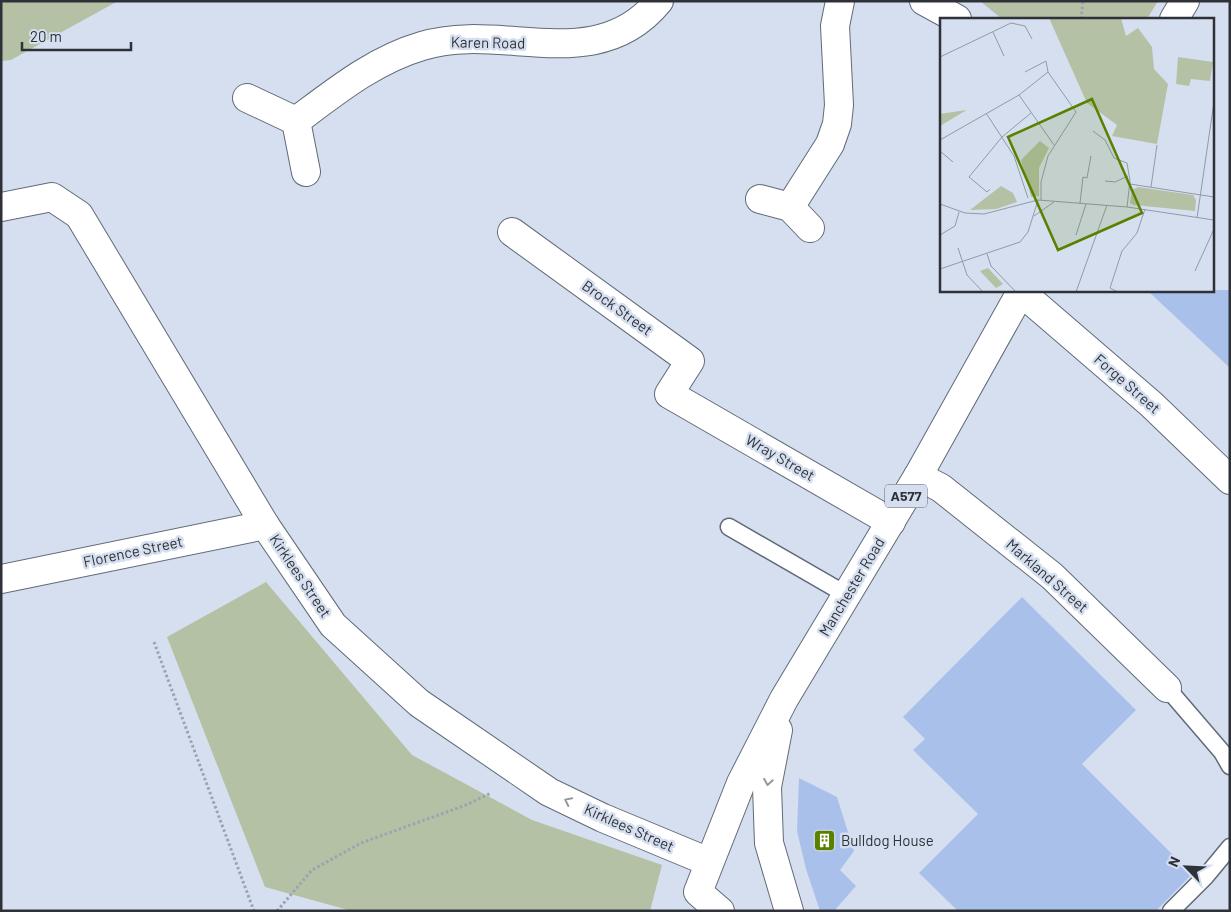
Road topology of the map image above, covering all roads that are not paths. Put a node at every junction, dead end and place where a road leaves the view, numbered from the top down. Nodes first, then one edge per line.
1 (659, 1) edge
2 (840, 1) edge
3 (924, 1) edge
4 (1185, 1) edge
5 (955, 18) edge
6 (1175, 18) edge
7 (247, 98) dead end
8 (296, 121) junction
9 (306, 172) dead end
10 (760, 199) dead end
11 (1, 206) edge
12 (790, 207) junction
13 (810, 228) dead end
14 (512, 232) dead end
15 (1022, 291) edge
16 (669, 394) joint
17 (918, 476) junction
18 (1230, 480) edge
19 (891, 522) junction
20 (265, 525) junction
21 (729, 526) dead end
22 (1, 579) edge
23 (847, 594) junction
24 (1167, 688) joint
25 (784, 699) junction
26 (1230, 766) edge
27 (1230, 847) edge
28 (709, 862) junction
29 (720, 911) edge
30 (788, 911) edge
31 (1170, 911) edge

1 - 8 main road, Karen Road
2 - 12 main road
3 - 5 main road
4 - 6 main road
7 - 8 main road
8 - 9 main road
10 - 12 main road
11 - 20 main road, Kirklees Street
12 - 13 main road
14 - 16 main road, Brock Street
15 - 17 main road, Manchester Road / A577
15 - 18 main road, Forge Street
16 - 19 main road, Wray Street
17 - 19 main road, Manchester Road / A577
17 - 24 main road, Markland Street
19 - 23 main road, Manchester Road / A577
20 - 22 main road, Florence Street
28 -> 20 main road, Kirklees Street
21 - 23 lane
23 - 25 main road, Manchester Road / A577
24 - 26 lane
25 - 28 main road, Manchester Road / A577
25 -> 30 main road
27 - 31 lane
28 - 29 main road, Manchester Road / A577

